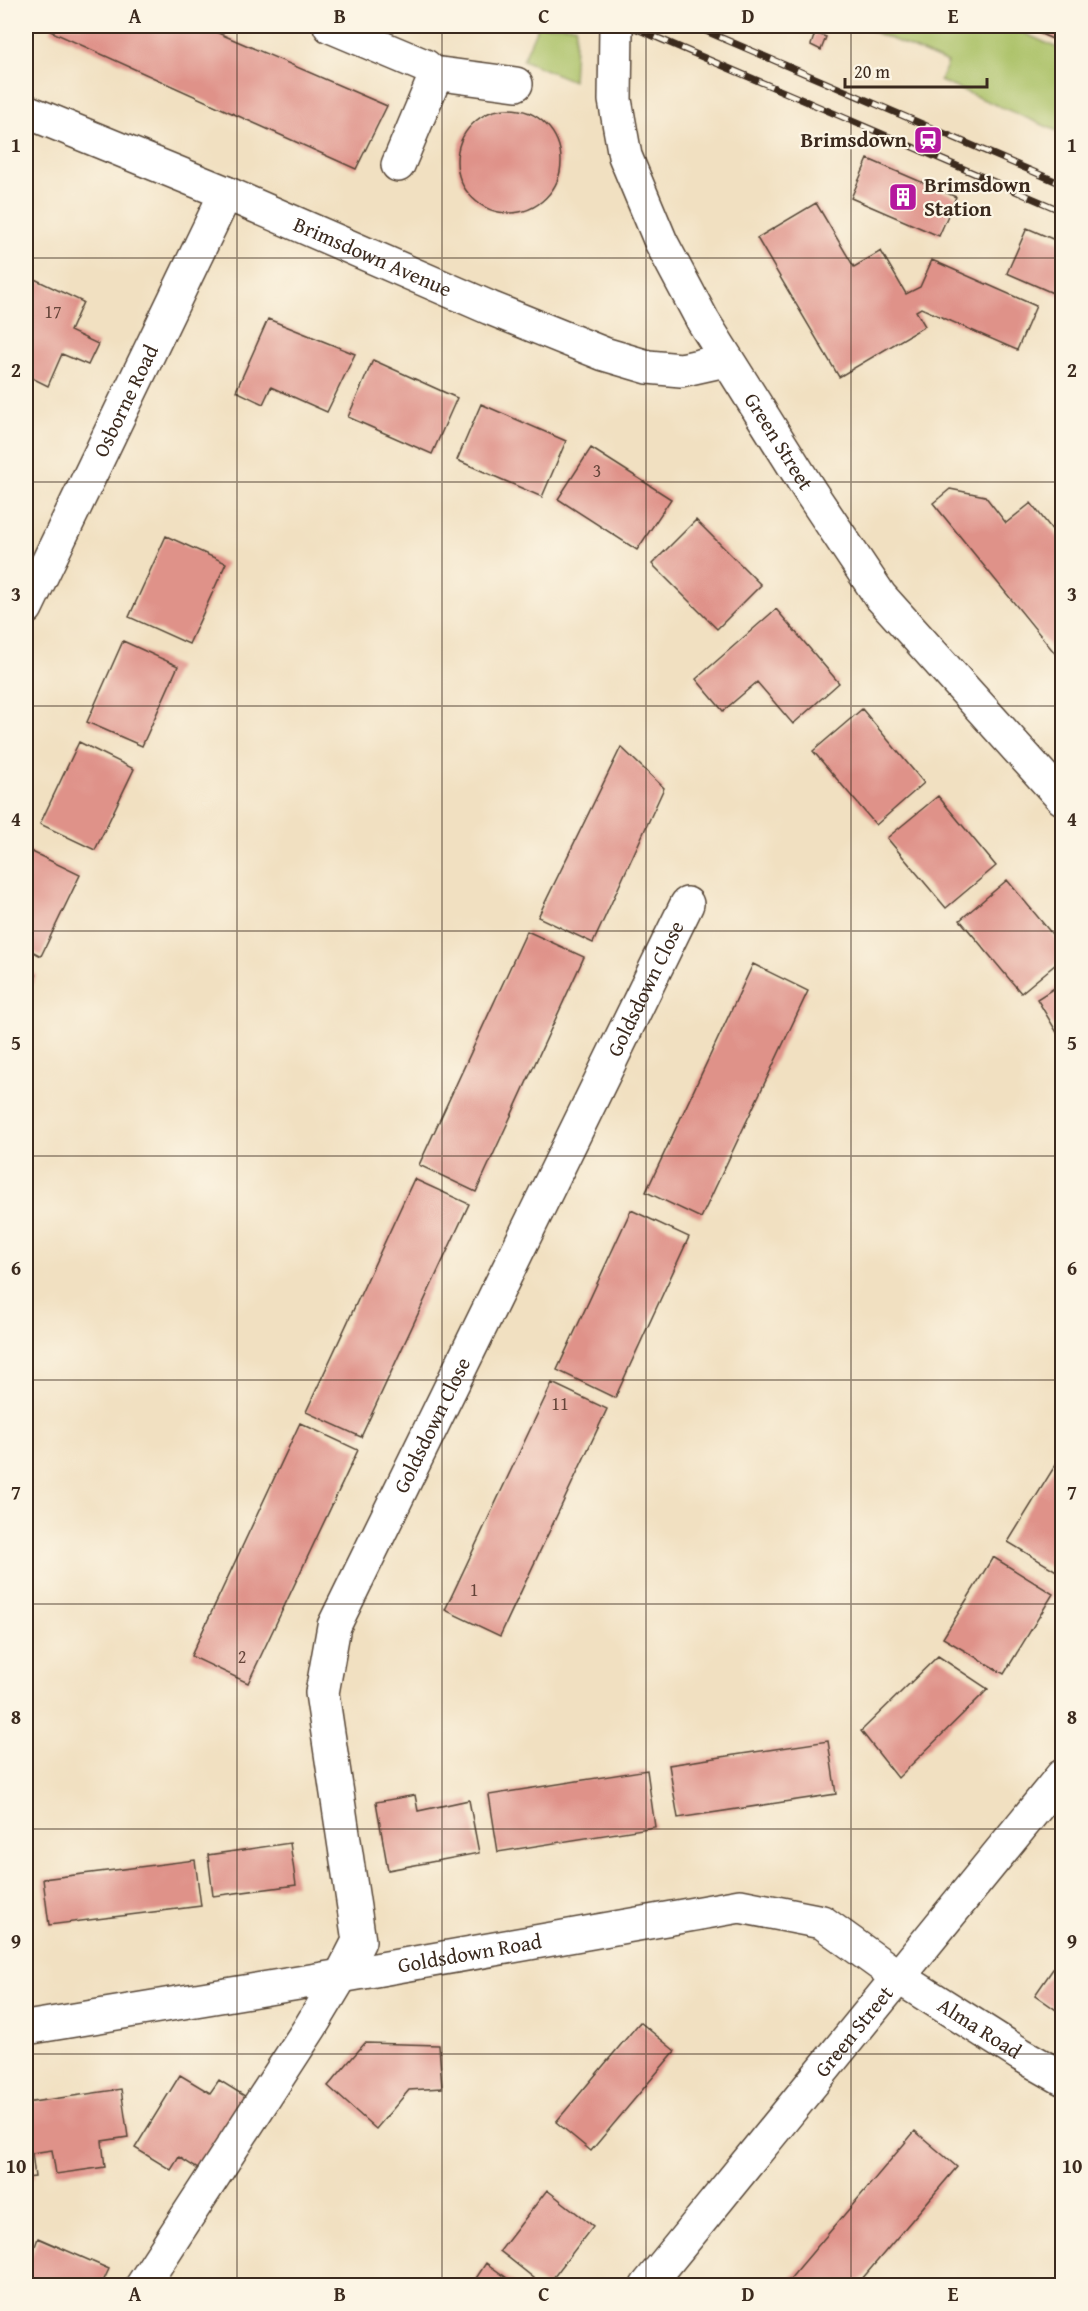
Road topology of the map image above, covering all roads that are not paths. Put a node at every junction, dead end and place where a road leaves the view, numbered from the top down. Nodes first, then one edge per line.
1 (330, 26) edge
2 (616, 26) edge
3 (433, 74) junction
4 (516, 84) dead end
5 (26, 111) edge
6 (398, 165) dead end
7 (226, 193) junction
8 (726, 360) junction
9 (26, 608) edge
10 (1062, 798) edge
11 (687, 904) dead end
12 (1062, 1776) edge
13 (341, 1976) junction
14 (897, 1976) junction
15 (26, 2028) edge
16 (1062, 2078) edge
17 (142, 2286) edge
18 (647, 2286) edge

1 - 3 street
2 - 8 street, Green Street
3 - 4 street
3 - 6 street
5 - 7 street, Brimsdown Avenue
7 - 8 street, Brimsdown Avenue
7 - 9 street, Osborne Road
8 - 10 street, Green Street
11 - 13 street, Goldsdown Close
12 - 14 street, Green Street
13 - 14 street, Goldsdown Road
13 - 15 street, Goldsdown Road
13 - 17 street, Goldsdown Close
14 - 16 street, Alma Road
14 - 18 street, Green Street

